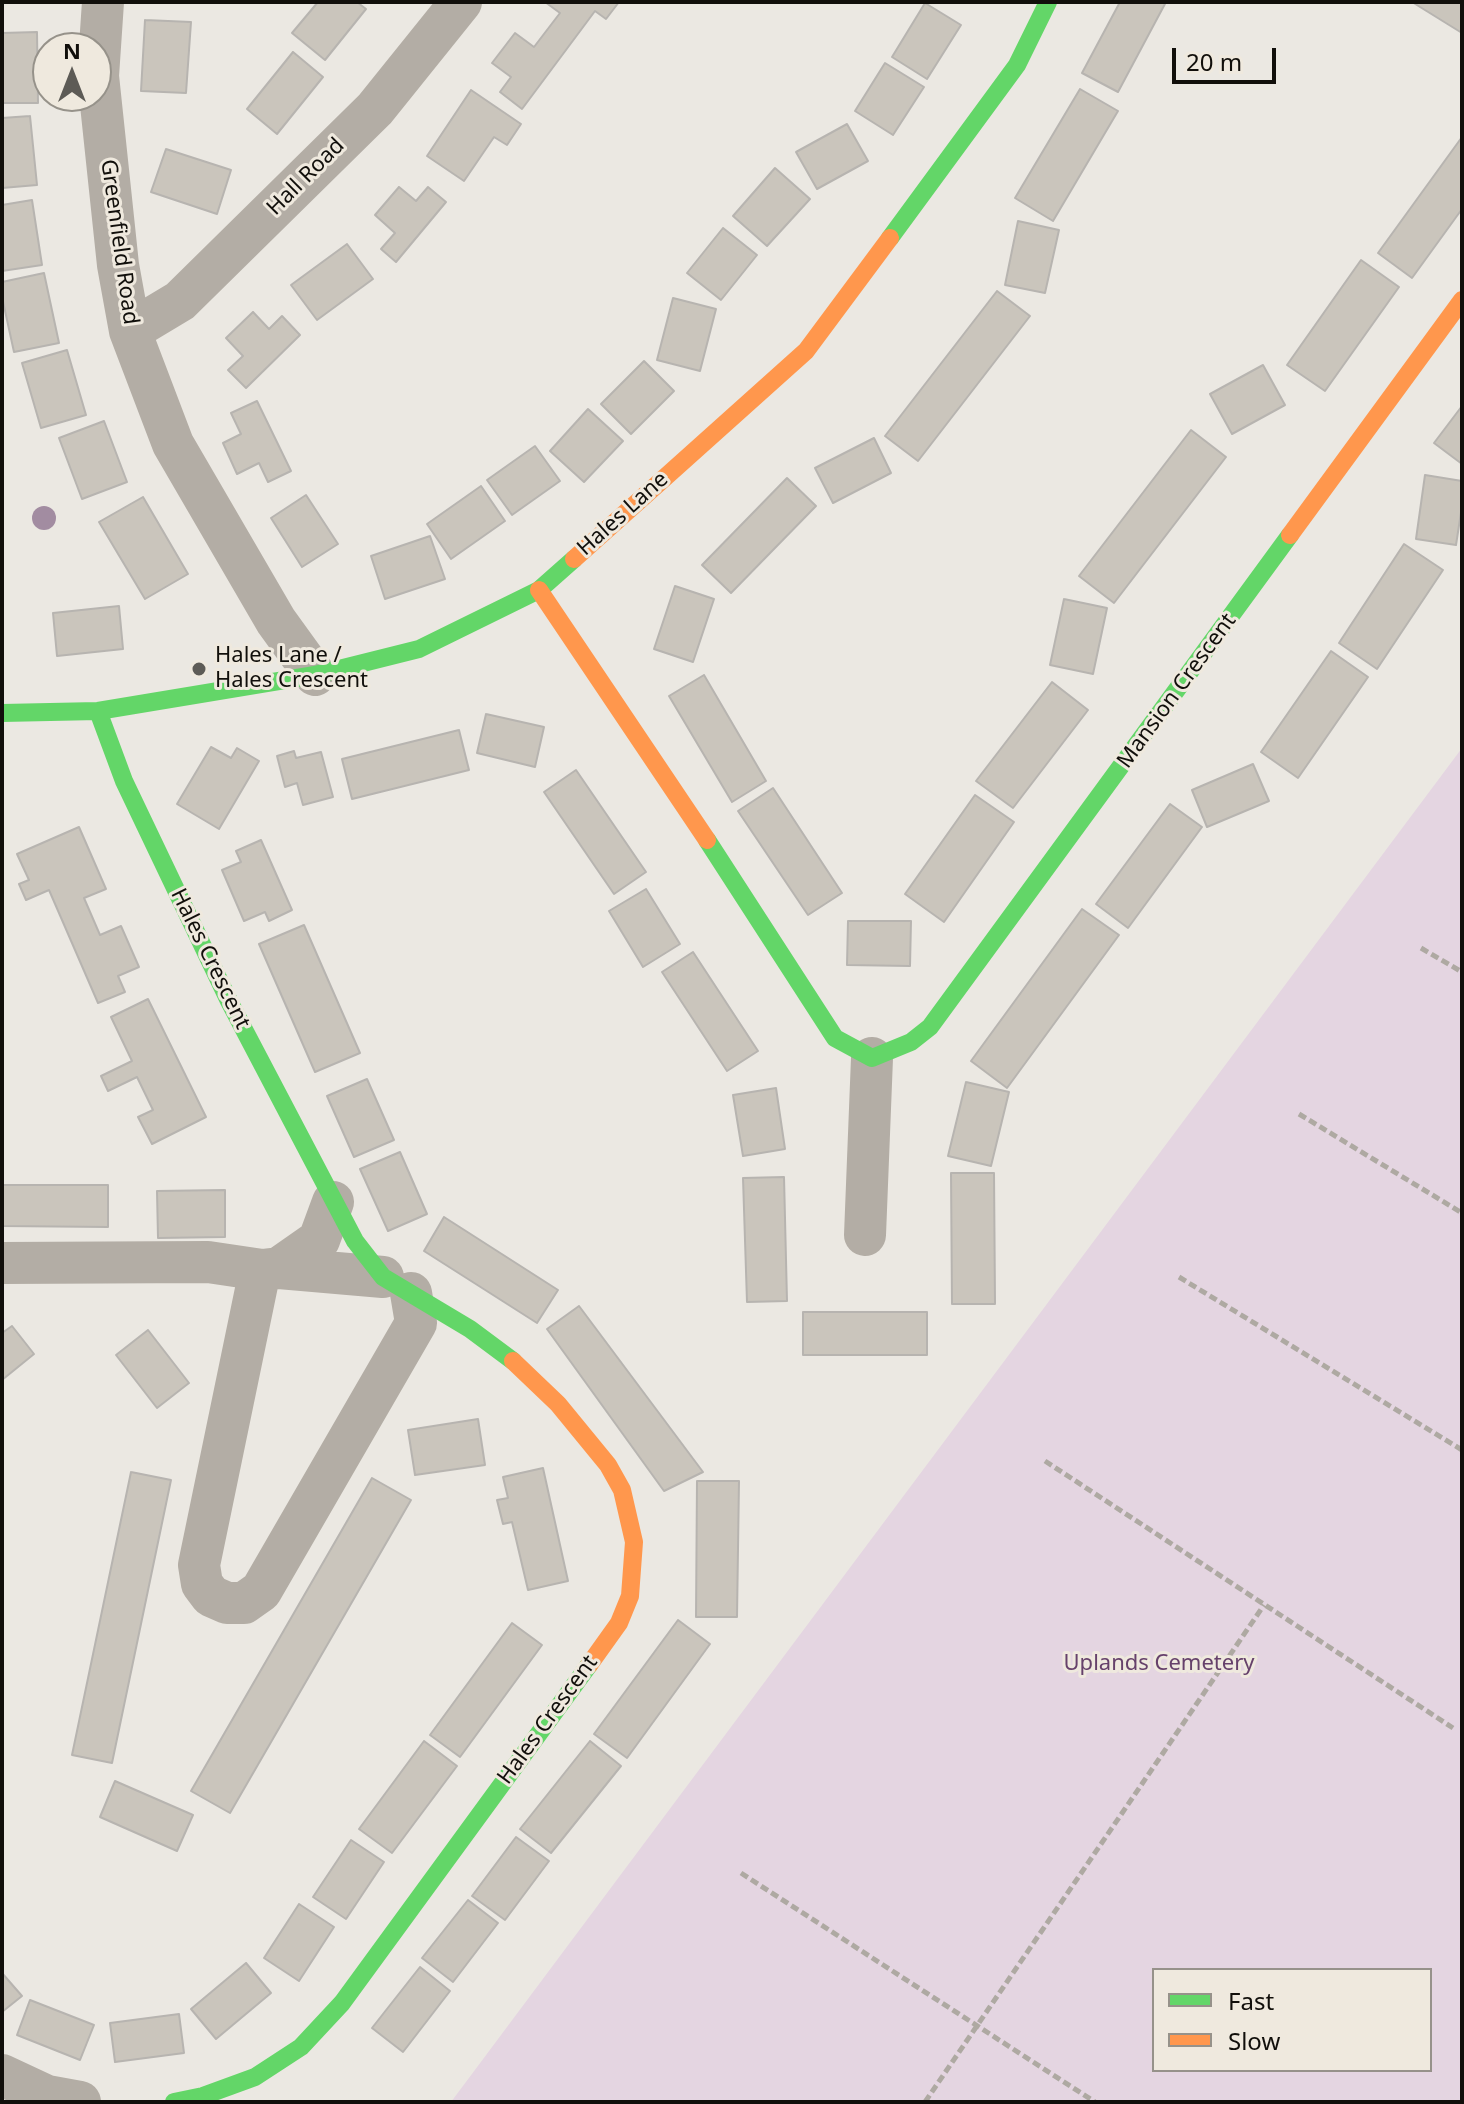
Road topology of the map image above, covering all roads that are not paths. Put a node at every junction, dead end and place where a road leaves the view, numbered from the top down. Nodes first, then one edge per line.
1 (103, 2) edge
2 (461, 2) edge
3 (1048, 2) edge
4 (1462, 300) edge
5 (130, 331) junction
6 (539, 590) junction
7 (315, 675) junction
8 (98, 711) junction
9 (2, 713) edge
10 (872, 1058) junction
11 (333, 1202) junction
12 (865, 1235) dead end
13 (2, 1263) edge
14 (270, 1269) junction
15 (397, 1285) junction
16 (2, 2075) edge
17 (80, 2102) edge
18 (174, 2102) edge

1 - 5 street, Greenfield Road
2 - 5 street, Hall Road
3 - 6 street, Hales Lane
4 - 10 street, Mansion Crescent
5 - 7 street, Greenfield Road
6 - 7 street, Hales Lane
6 - 10 street
7 - 8 street, Hales Lane
8 - 9 street, Hales Lane
8 - 11 street, Hales Crescent
10 - 12 street
11 - 14 street
11 - 15 street, Hales Crescent
13 - 14 street
14 - 15 street
14 - 15 street
15 - 18 street, Hales Crescent
16 - 17 street

